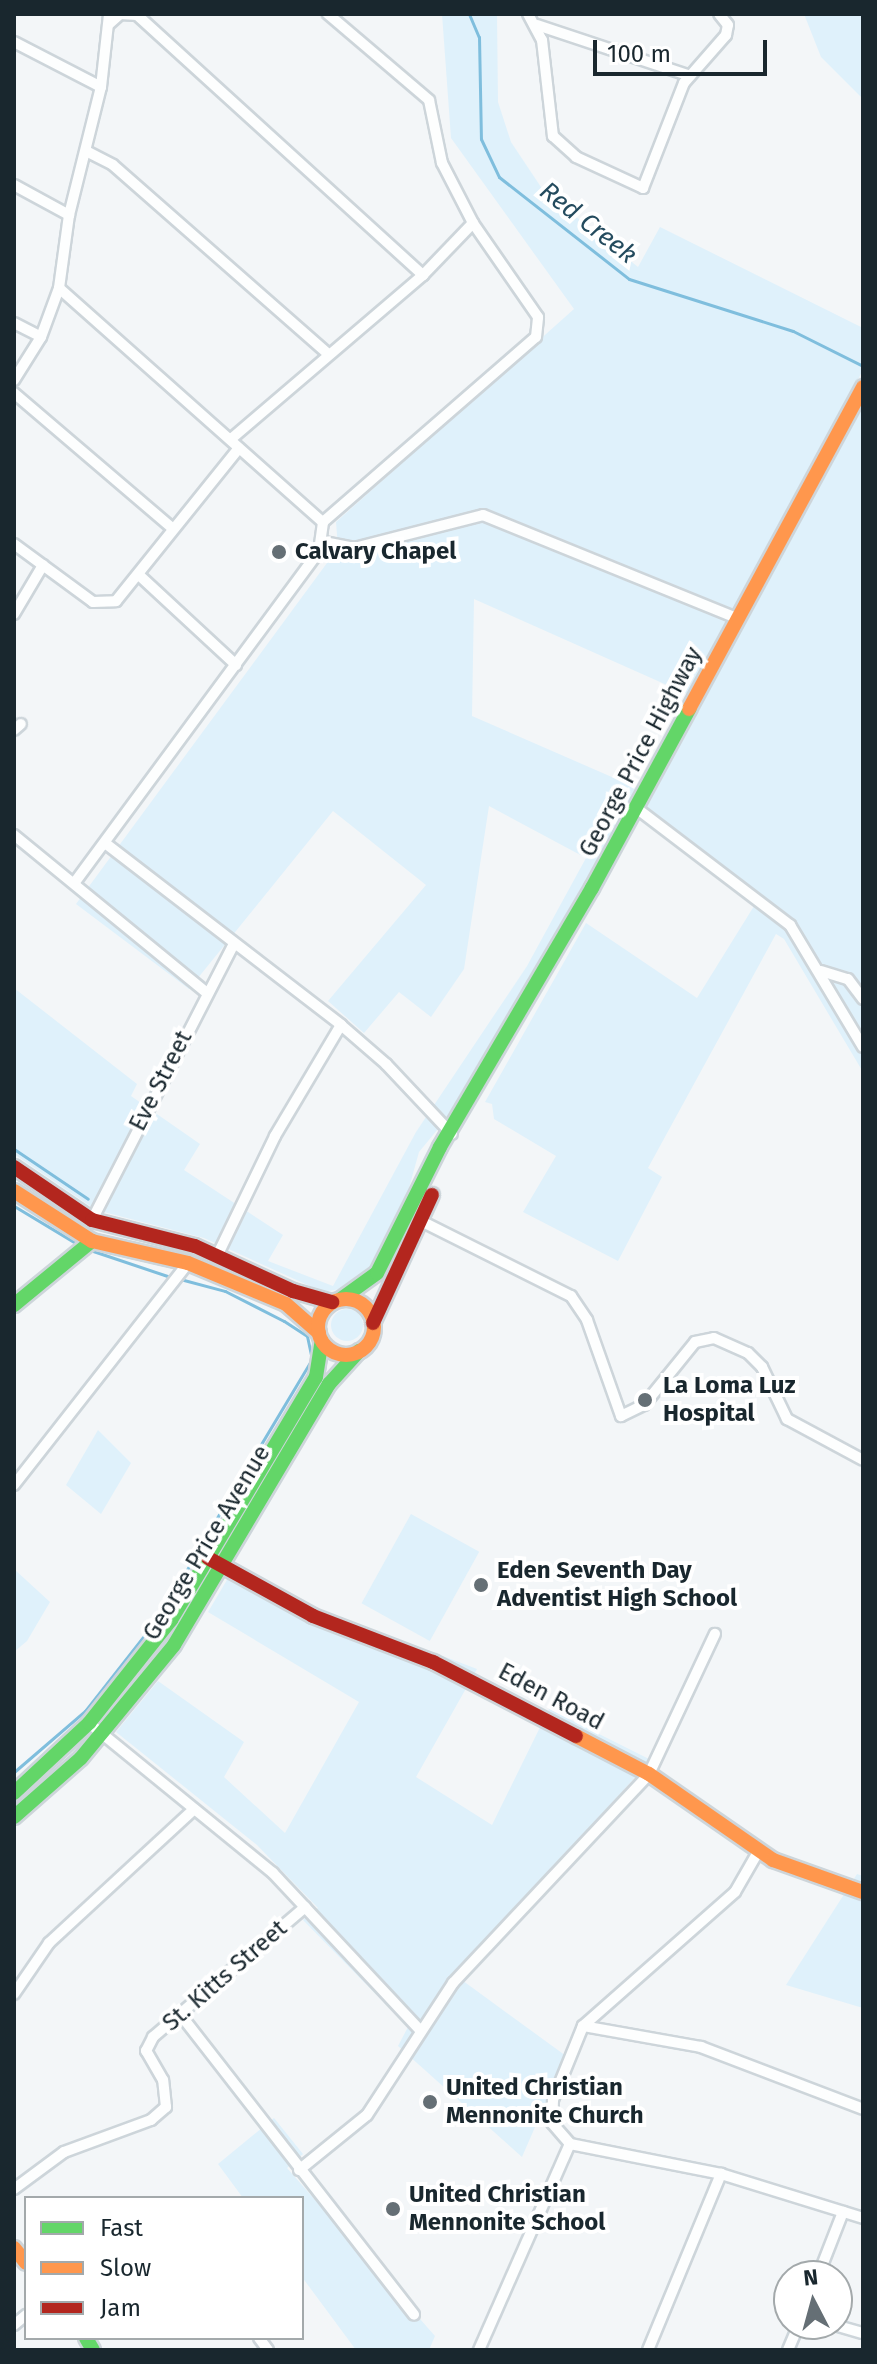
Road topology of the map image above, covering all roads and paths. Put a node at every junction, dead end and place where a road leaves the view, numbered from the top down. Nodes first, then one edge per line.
1 (328, 14) edge
2 (528, 14) edge
3 (719, 14) edge
4 (136, 15) edge
5 (109, 19) edge
6 (537, 25) junction
7 (14, 42) edge
8 (690, 76) junction
9 (101, 87) junction
10 (86, 151) junction
11 (14, 185) edge
12 (69, 215) junction
13 (473, 223) junction
14 (423, 275) junction
15 (59, 288) junction
16 (14, 323) edge
17 (41, 337) junction
18 (327, 353) junction
19 (14, 380) edge
20 (863, 387) edge
21 (14, 393) edge
22 (231, 439) junction
23 (239, 448) junction
24 (323, 522) junction
25 (171, 527) junction
26 (324, 542) junction
27 (14, 544) edge
28 (43, 565) junction
29 (140, 576) junction
30 (14, 614) edge
31 (737, 618) junction
32 (236, 665) junction
33 (635, 807) junction
34 (14, 835) edge
35 (105, 843) junction
36 (75, 882) junction
37 (234, 944) junction
38 (821, 971) junction
39 (206, 992) junction
40 (863, 999) edge
41 (341, 1025) junction
42 (863, 1047) edge
43 (452, 1134) junction
44 (14, 1167) edge
45 (14, 1191) edge
46 (92, 1220) junction
47 (421, 1221) junction
48 (92, 1241) junction
49 (218, 1254) junction
50 (188, 1263) junction
51 (336, 1301) junction
52 (14, 1305) edge
53 (373, 1323) junction
54 (320, 1337) junction
55 (359, 1351) junction
56 (863, 1460) edge
57 (14, 1485) edge
58 (208, 1558) junction
59 (224, 1566) junction
60 (715, 1634) dead end
61 (89, 1723) junction
62 (101, 1734) junction
63 (649, 1774) junction
64 (14, 1793) edge
65 (194, 1809) junction
66 (14, 1817) edge
67 (758, 1852) junction
68 (863, 1892) edge
69 (305, 1907) junction
70 (14, 1994) edge
71 (180, 2014) junction
72 (583, 2026) junction
73 (420, 2030) junction
74 (863, 2109) edge
75 (570, 2144) junction
76 (299, 2170) junction
77 (721, 2174) junction
78 (14, 2189) edge
79 (843, 2212) junction
80 (863, 2218) edge
81 (824, 2260) edge
82 (414, 2315) dead end
83 (479, 2350) edge
84 (648, 2350) edge

1 - 13 street
2 - 6 street
3 - 8 street
4 - 5 street
4 - 14 street
5 - 9 street
6 - 8 street
6 - 8 street
7 - 9 street
9 - 10 street
10 - 12 street
10 - 18 street
11 - 12 street
12 - 15 street
13 - 14 street
13 - 24 street
14 - 18 street
15 - 17 street
15 - 22 street
16 - 17 street
17 - 19 street
18 - 22 street
20 - 31 main road, George Price Highway
21 - 25 street
22 - 23 street
23 - 24 street
23 - 25 street
24 - 26 street
25 - 29 street
26 - 31 street
26 - 32 street
27 - 28 street
28 - 29 street
28 - 30 street
29 - 32 street
31 - 33 main road, George Price Highway
32 - 35 street
33 - 38 street
33 - 43 main road, George Price Highway
34 - 36 street
35 - 36 street
35 - 37 street
36 - 39 street
37 - 39 street, Eve Street
37 - 41 street
38 - 40 street
38 - 42 street
39 - 46 street, Eve Street
41 - 43 street
41 - 49 street
43 - 47 main road, George Price Highway
43 - 51 main road, George Price Highway
44 - 46 main road
45 - 48 main road
46 - 49 main road
47 - 53 main road, George Price Highway
47 - 56 street
48 - 50 main road
48 - 52 main road
49 - 51 main road
50 - 54 main road
50 - 57 street
51 - 53 main road
51 - 54 main road
53 - 55 main road
54 - 55 main road
54 - 58 main road, George Price Avenue
55 - 59 main road, George Price Avenue
58 - 59 main road, Eden Road
58 - 61 main road, George Price Avenue
59 - 62 main road, George Price Avenue
59 - 63 main road, Eden Road
60 - 63 street
61 - 62 street
61 - 64 main road, George Price Avenue
62 - 65 street
62 - 66 main road, George Price Avenue
63 - 67 main road, Eden Road
63 - 73 street
65 - 69 street
65 - 70 street
67 - 68 main road, Eden Road
67 - 72 street
69 - 71 street, St. Kitts Street
69 - 73 street
71 - 76 street
71 - 78 street, St. Kitts Street
72 - 74 street
72 - 75 street
73 - 76 street
75 - 77 street
75 - 83 street
76 - 82 street
77 - 79 street
77 - 84 street
79 - 80 street
79 - 81 street

